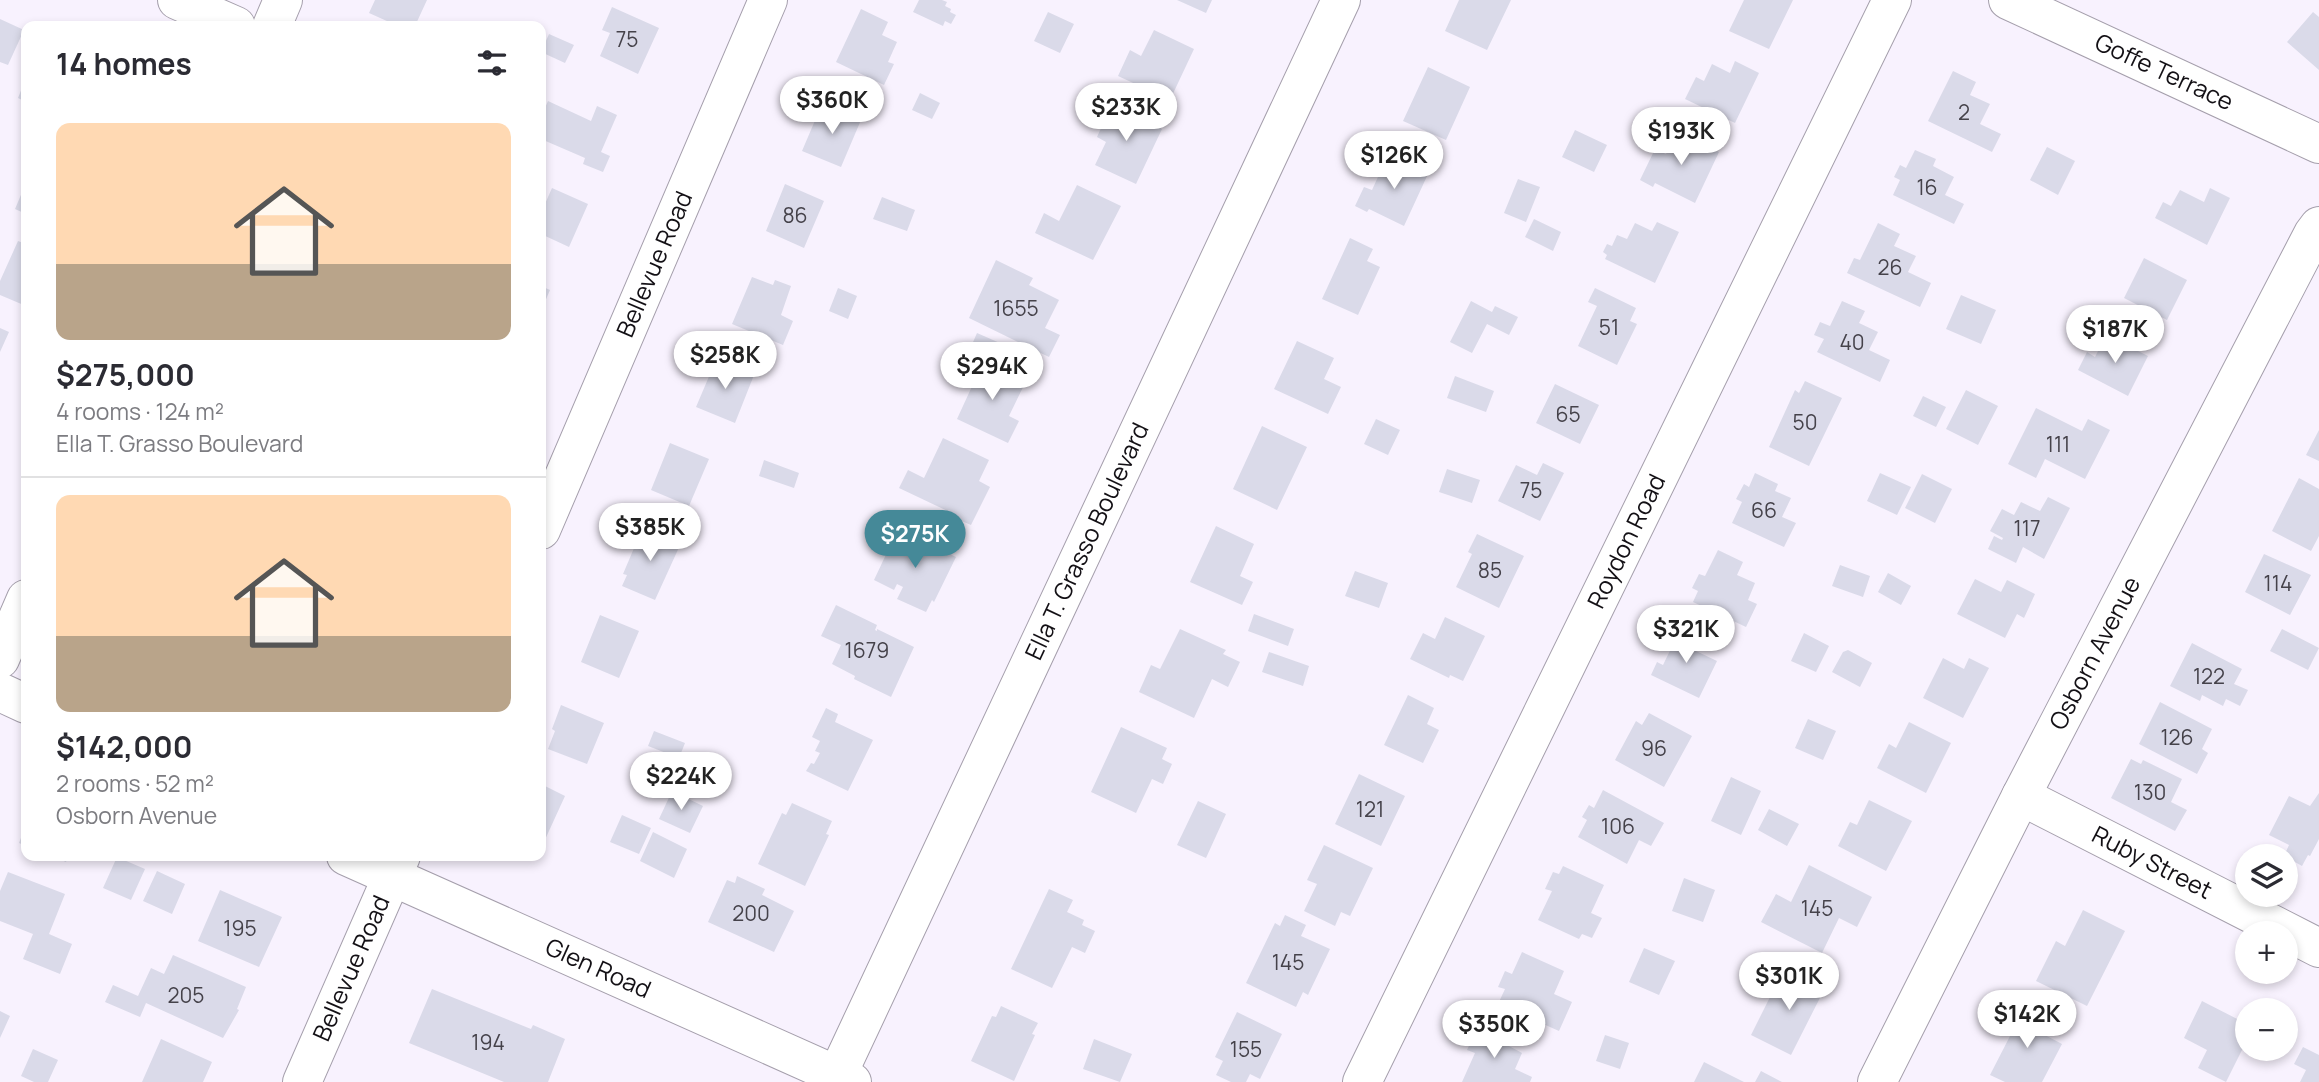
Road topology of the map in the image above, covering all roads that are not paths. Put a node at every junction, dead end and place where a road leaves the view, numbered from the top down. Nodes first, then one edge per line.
1 (177, 0) edge
2 (283, 0) edge
3 (768, 0) edge
4 (1341, 0) edge
5 (1892, 0) edge
6 (2008, 0) edge
7 (225, 21) edge
8 (274, 21) edge
9 (2319, 144) edge
10 (2319, 226) edge
11 (546, 518) edge
12 (21, 610) edge
13 (0, 659) edge
14 (0, 692) edge
15 (21, 702) edge
16 (2021, 796) junction
17 (369, 861) edge
18 (396, 867) edge
19 (2319, 947) edge
20 (841, 1080) edge
21 (302, 1082) edge
22 (1362, 1082) edge
23 (1877, 1082) edge

1 - 7 street
2 - 8 street
3 - 11 street, Bellevue Road
4 - 20 street, Ella T. Grasso Boulevard
5 - 22 street, Roydon Road
6 - 9 street, Goffe Terrace
10 - 16 street, Osborn Avenue
12 - 13 street
14 - 15 street
16 - 19 street, Ruby Street
16 - 23 street, Osborn Avenue
17 - 18 street, Glen Road
18 - 20 street, Glen Road
18 - 21 street, Bellevue Road

